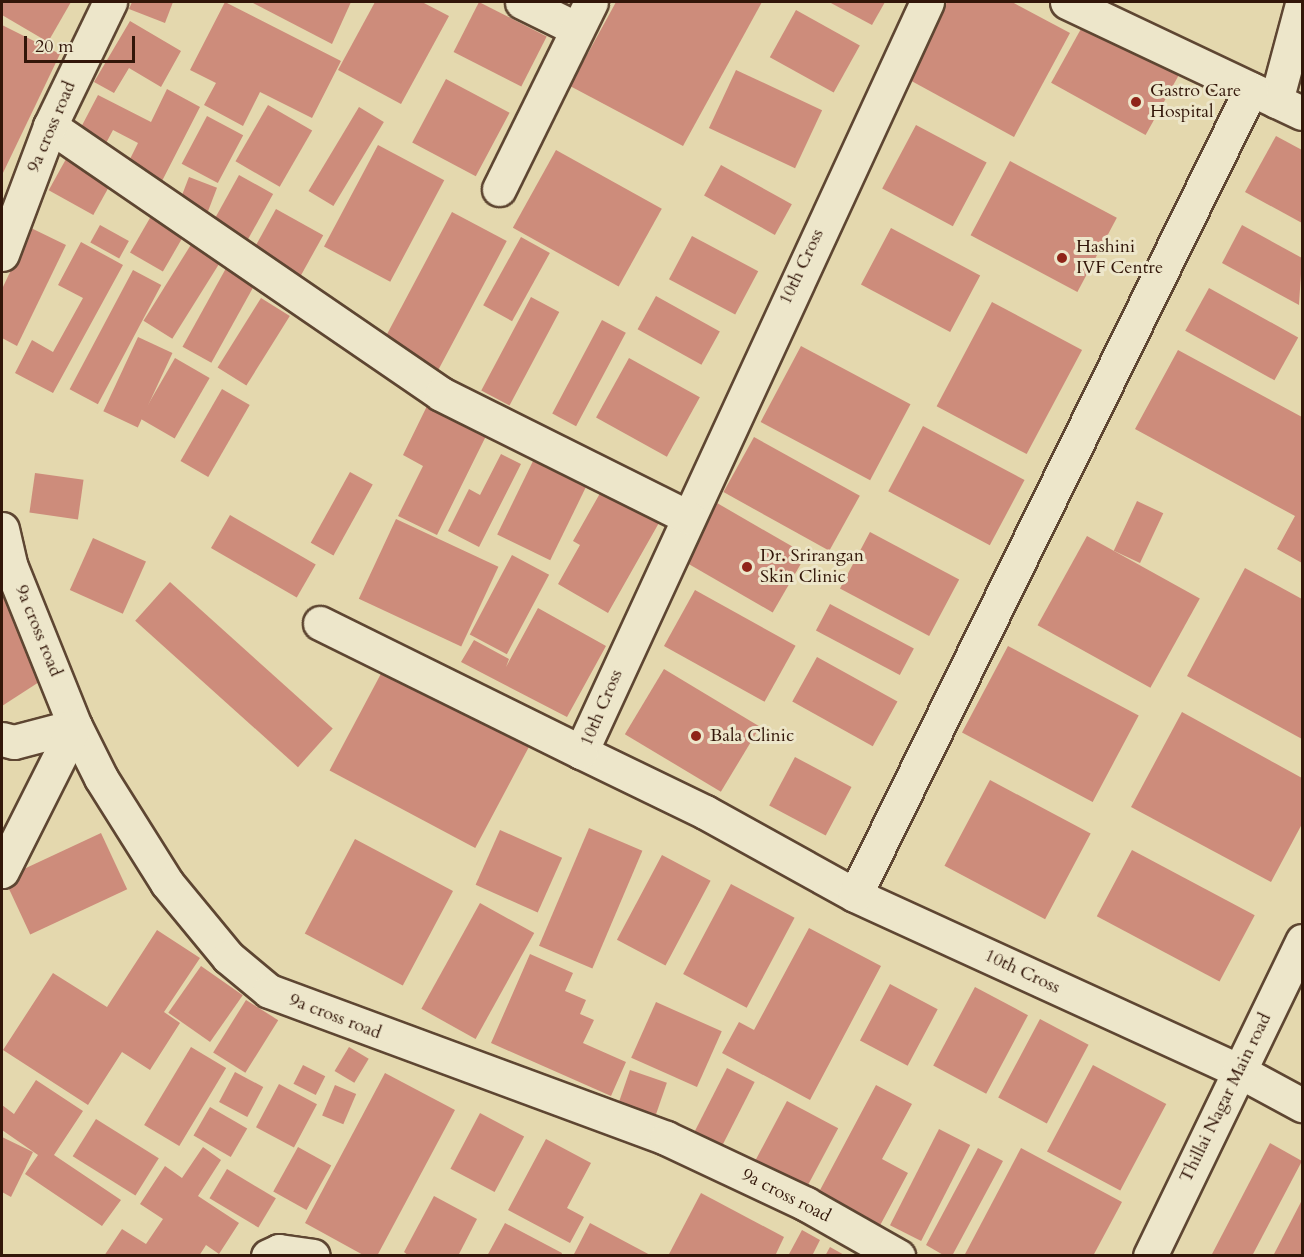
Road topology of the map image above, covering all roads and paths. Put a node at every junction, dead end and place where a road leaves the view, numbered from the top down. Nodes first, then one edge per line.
1 (110, 2) edge
2 (522, 2) edge
3 (927, 2) edge
4 (1067, 2) edge
5 (1302, 4) edge
6 (584, 15) edge
7 (1277, 101) edge
8 (50, 126) junction
9 (500, 189) dead end
10 (2, 254) edge
11 (688, 517) junction
12 (2, 530) edge
13 (320, 623) dead end
14 (75, 726) junction
15 (2, 739) edge
16 (581, 752) junction
17 (2, 871) edge
18 (855, 895) junction
19 (1302, 941) edge
20 (1239, 1071) junction
21 (1302, 1105) edge
22 (268, 1256) edge
23 (313, 1256) edge
24 (898, 1256) edge
25 (1150, 1256) edge

1 - 8 street, 9a cross road
2 - 6 street
3 - 11 street, 10th Cross
4 - 7 street
5 - 7 street
6 - 9 street
7 - 18 street
8 - 10 street, 9a cross road
8 - 11 street
11 - 16 street, 10th Cross
12 - 14 street, 9a cross road
13 - 16 street
14 - 15 street
14 - 17 street
14 - 24 street, 9a cross road
16 - 18 street, 10th Cross
18 - 20 street, 10th Cross
19 - 20 street, Thillai Nagar Main road
20 - 21 street, 10th Cross
20 - 25 street, Thillai Nagar Main road
22 - 23 street

